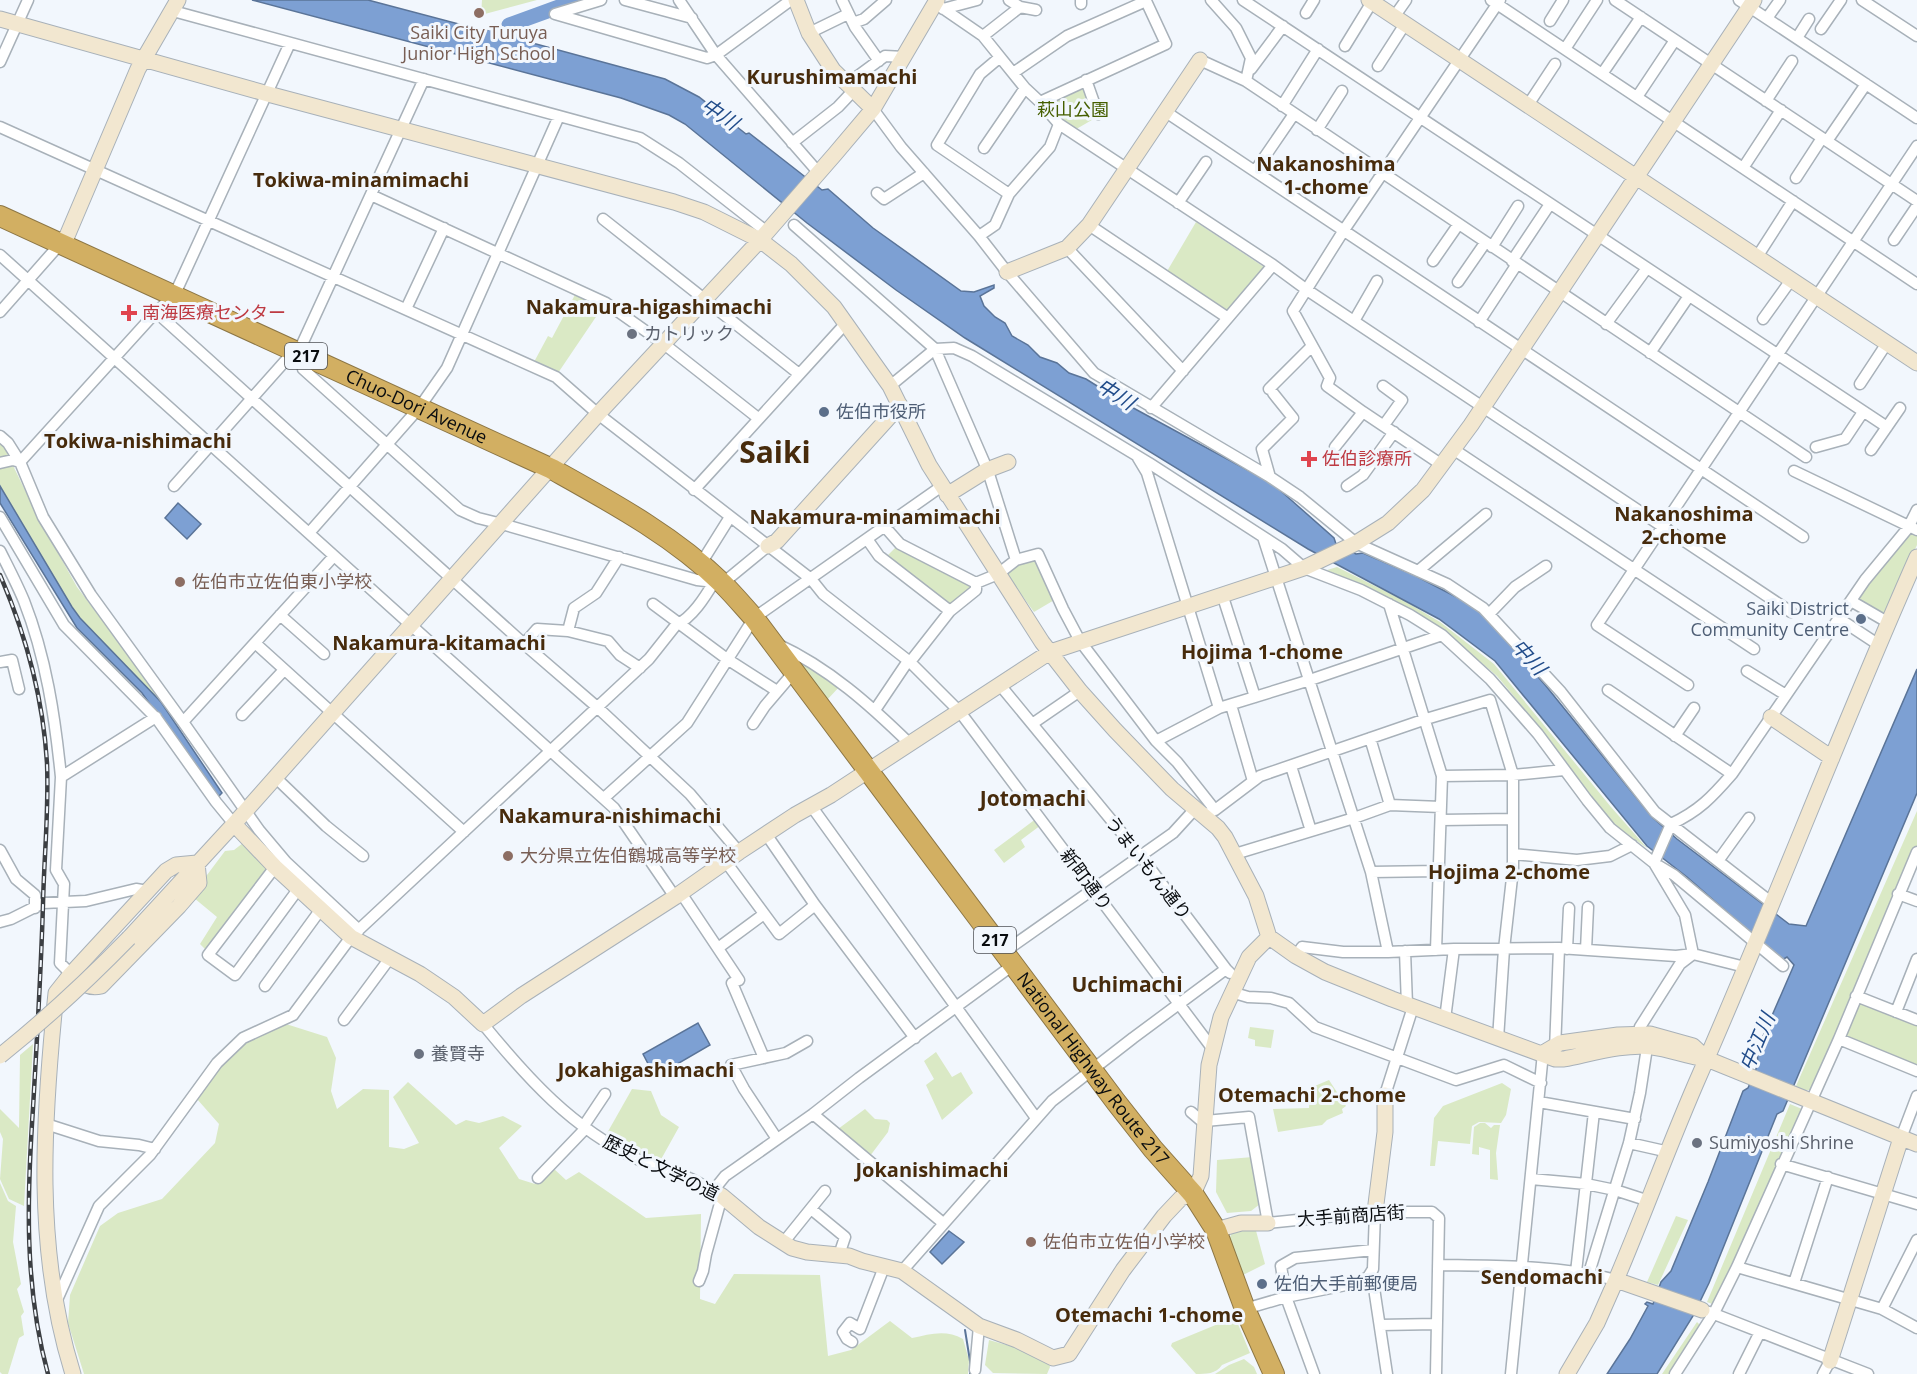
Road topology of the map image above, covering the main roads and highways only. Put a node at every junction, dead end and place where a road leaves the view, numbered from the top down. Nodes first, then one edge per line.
1 (0, 216) edge
2 (718, 583) joint
3 (1274, 1374) edge

1 - 2 highway, Chuo-Dori Avenue / 217
2 - 3 highway, National Highway Route 217 / 217

